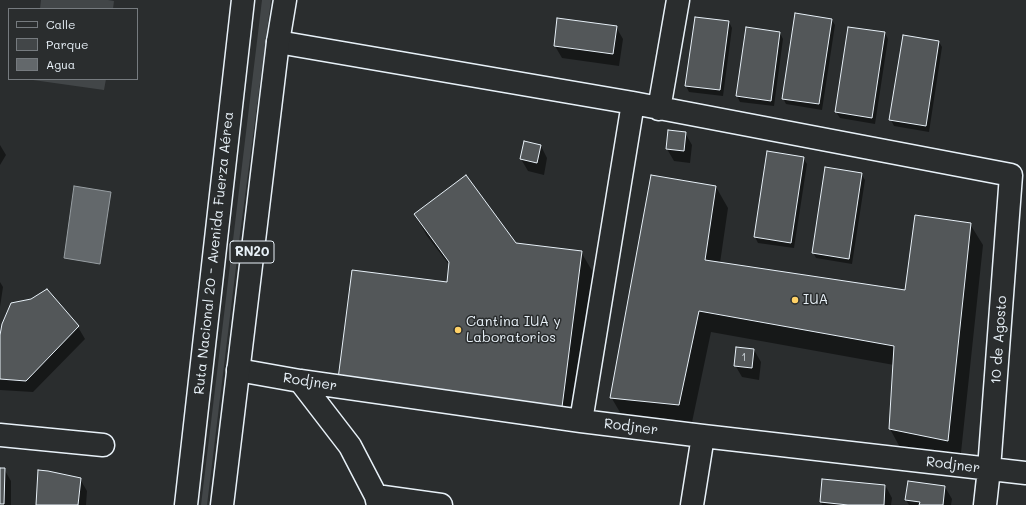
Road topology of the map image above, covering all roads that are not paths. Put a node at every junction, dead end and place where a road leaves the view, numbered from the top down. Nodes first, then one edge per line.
1 (243, 0) edge
2 (285, 0) edge
3 (678, 0) edge
4 (278, 42) junction
5 (633, 103) junction
6 (660, 109) junction
7 (238, 370) junction
8 (300, 381) junction
9 (581, 421) junction
10 (0, 435) edge
11 (703, 436) junction
12 (102, 445) dead end
13 (989, 469) junction
14 (1026, 473) edge
15 (377, 501) edge
16 (186, 505) edge
17 (222, 505) edge
18 (441, 505) edge
19 (692, 505) edge
20 (985, 505) edge

1 - 16 street, Ruta Nacional 20 - Avenida Fuerza Aérea / RN20
2 - 4 street, RN20
3 - 6 street
4 - 5 street
4 - 7 street, RN20
5 - 6 street
5 - 9 street
6 - 13 street, 10 de Agosto
7 - 8 street, Rodjner
7 - 17 street, RN20
8 - 9 street, Rodjner
8 - 15 street
9 - 11 street, Rodjner
10 - 12 street
11 - 13 street, Rodjner
11 - 19 street
13 - 14 street, Rodjner
13 - 20 street, 10 de Agosto
15 - 18 street

